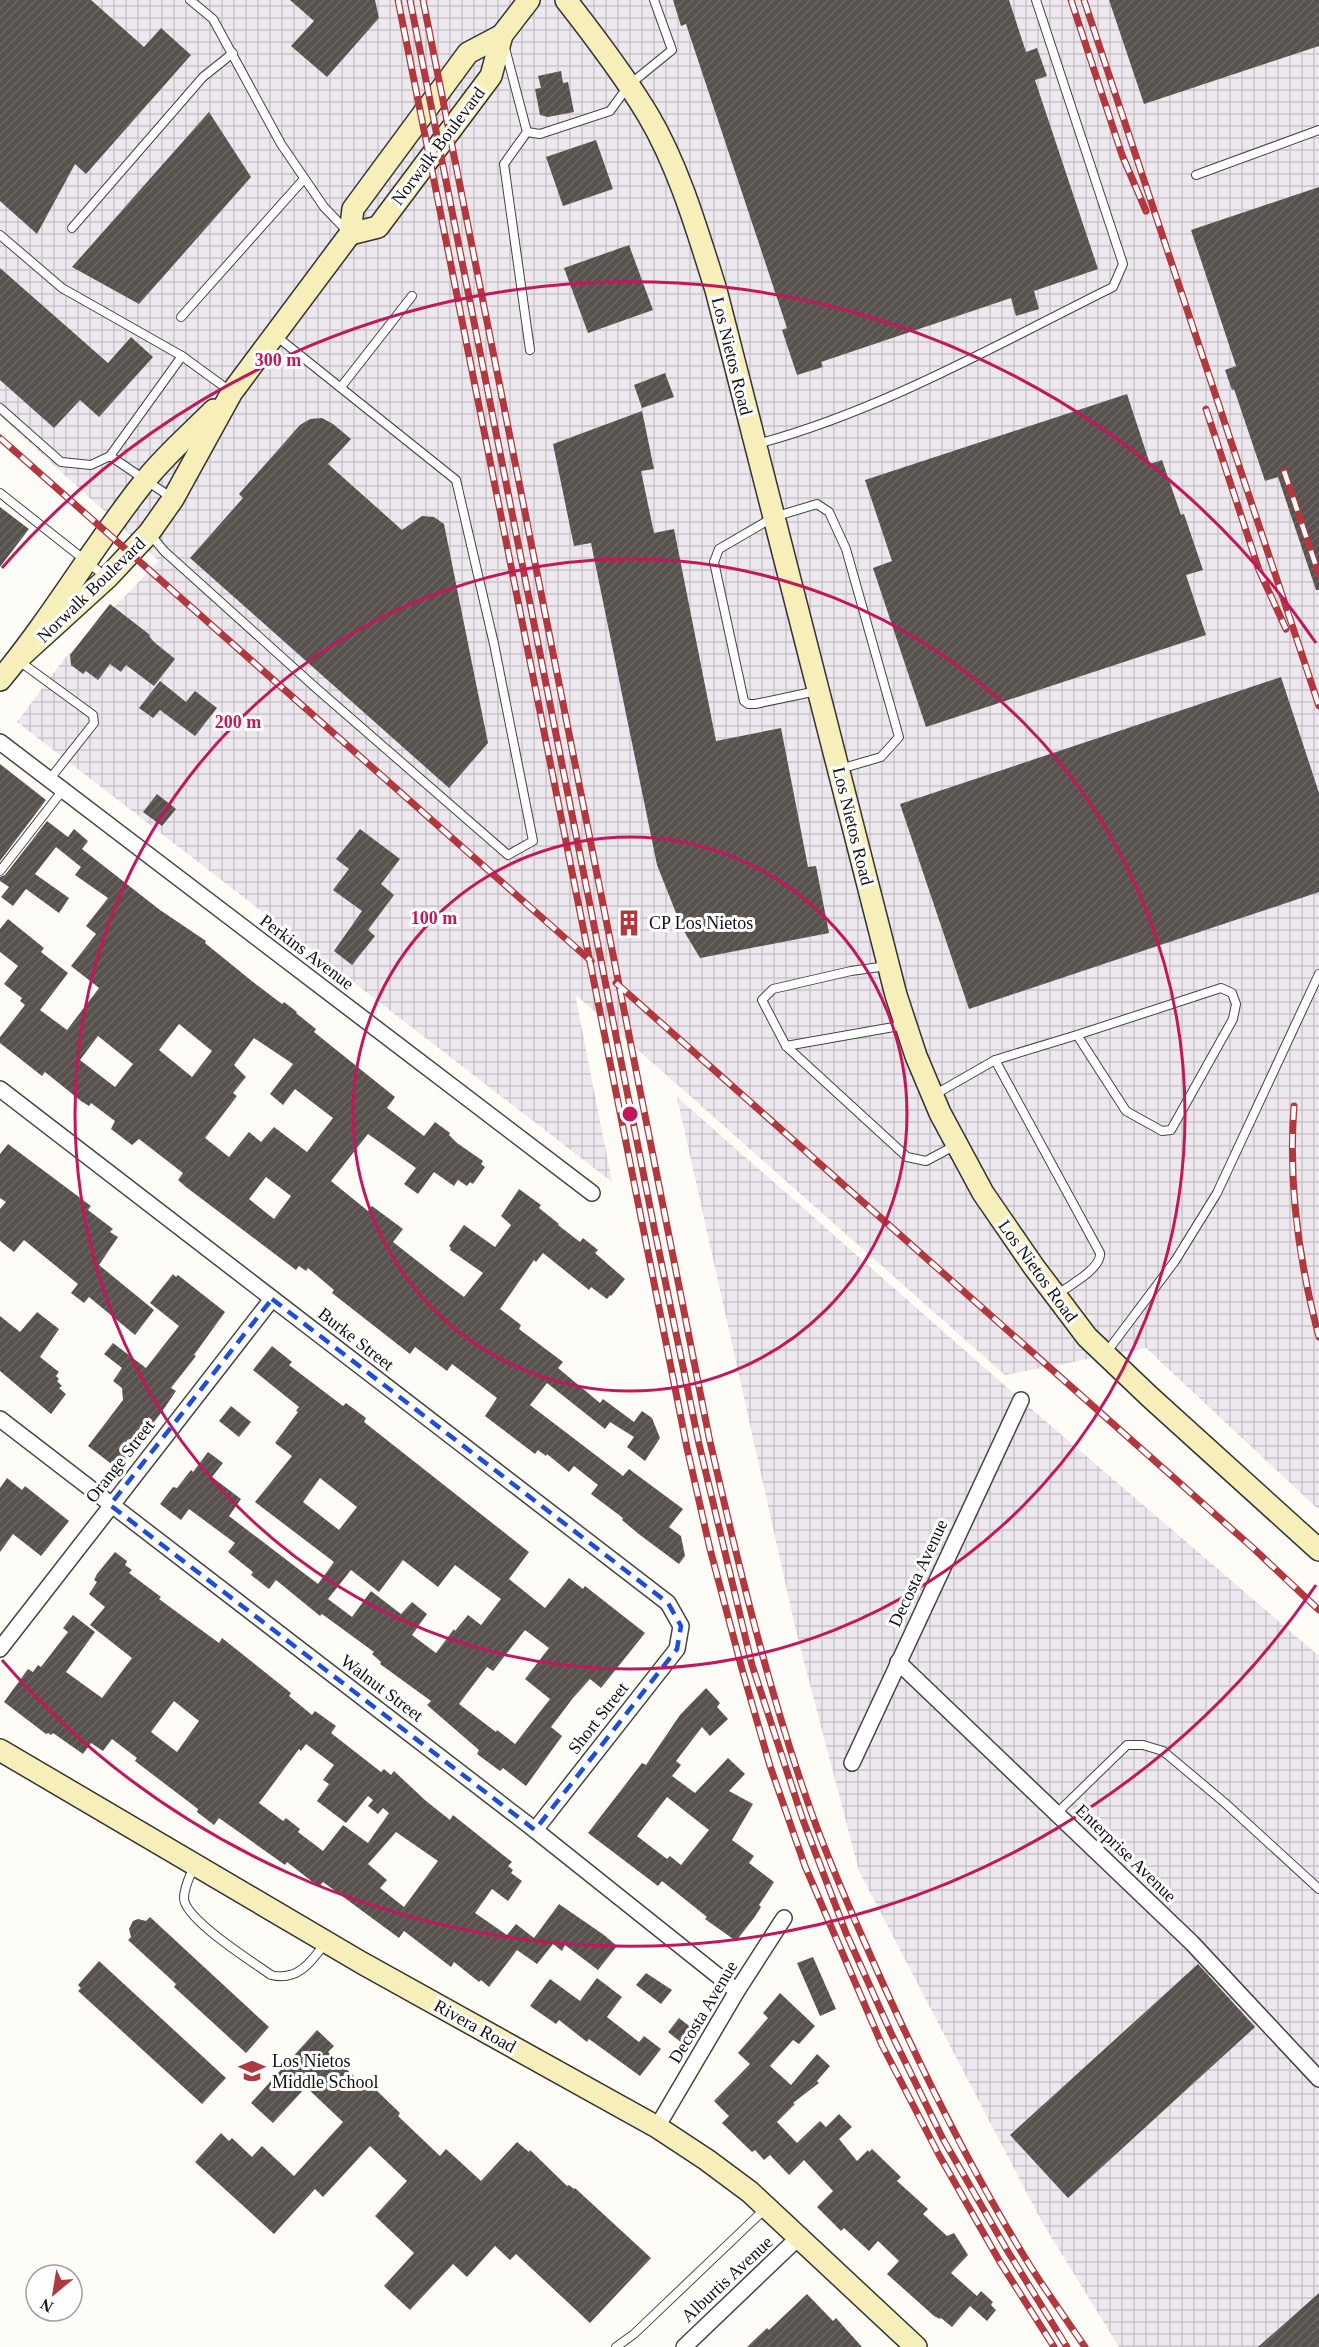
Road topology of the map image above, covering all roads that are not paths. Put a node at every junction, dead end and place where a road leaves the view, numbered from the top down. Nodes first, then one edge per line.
1 (190, 0) edge
2 (529, 0) edge
3 (566, 0) edge
4 (654, 0) edge
5 (1036, 0) edge
6 (502, 35) junction
7 (233, 53) junction
8 (629, 85) junction
9 (1319, 130) edge
10 (527, 132) junction
11 (1196, 175) dead end
12 (304, 179) junction
13 (72, 228) dead end
14 (350, 234) junction
15 (0, 235) edge
16 (412, 296) dead end
17 (182, 317) dead end
18 (274, 334) junction
19 (530, 350) dead end
20 (182, 356) junction
21 (341, 387) junction
22 (232, 392) junction
23 (0, 408) edge
24 (755, 444) junction
25 (110, 456) junction
26 (145, 480) junction
27 (0, 493) edge
28 (173, 499) junction
29 (774, 517) junction
30 (149, 533) junction
31 (85, 560) junction
32 (107, 578) junction
33 (18, 659) junction
34 (0, 680) edge
35 (818, 691) junction
36 (0, 742) edge
37 (838, 770) junction
38 (49, 780) junction
39 (63, 790) junction
40 (0, 871) edge
41 (889, 966) junction
42 (1319, 974) edge
43 (906, 1025) junction
44 (1077, 1035) junction
45 (786, 1046) junction
46 (995, 1060) junction
47 (0, 1089) edge
48 (933, 1095) junction
49 (957, 1144) junction
50 (592, 1193) dead end
51 (1055, 1296) junction
52 (272, 1299) junction
53 (1105, 1354) junction
54 (1022, 1400) dead end
55 (0, 1419) edge
56 (110, 1505) junction
57 (1319, 1550) edge
58 (681, 1626) joint
59 (0, 1649) edge
60 (898, 1662) junction
61 (0, 1750) edge
62 (852, 1763) dead end
63 (1056, 1814) junction
64 (536, 1830) junction
65 (195, 1864) junction
66 (1319, 1889) edge
67 (784, 1918) dead end
68 (327, 1942) junction
69 (737, 1991) junction
70 (1319, 2079) edge
71 (657, 2127) junction
72 (766, 2208) junction
73 (798, 2238) junction
74 (616, 2347) edge
75 (684, 2347) edge
76 (916, 2347) edge

1 - 7 lane
2 - 6 street, Norwalk Boulevard
3 - 8 street, Los Nietos Road
4 - 8 lane
5 - 24 lane
6 - 10 lane
6 - 14 street, Norwalk Boulevard
6 - 14 street, Norwalk Boulevard
7 - 12 lane
7 - 13 lane
8 - 10 lane
8 - 24 street, Los Nietos Road
9 - 11 lane
10 - 19 lane
12 - 14 lane
12 - 17 lane
14 - 18 street, Norwalk Boulevard
15 - 20 lane
16 - 21 lane
18 - 21 lane
18 - 22 street, Norwalk Boulevard
20 - 22 lane
20 - 25 lane
21 - 30 lane
22 - 26 street, Norwalk Boulevard
22 - 28 street, Norwalk Boulevard
23 - 25 lane
24 - 29 street, Los Nietos Road
25 - 26 lane
26 - 28 lane
26 - 31 street, Norwalk Boulevard
27 - 31 lane
28 - 30 street, Norwalk Boulevard
29 - 35 street, Los Nietos Road
29 - 35 lane
29 - 37 lane
30 - 32 street, Norwalk Boulevard
31 - 32 lane
31 - 33 street, Norwalk Boulevard
32 - 33 street, Norwalk Boulevard
33 - 34 street, Norwalk Boulevard
33 - 38 lane
35 - 37 street, Los Nietos Road
36 - 38 street, Perkins Avenue
37 - 41 street, Los Nietos Road
38 - 39 street, Perkins Avenue
39 - 40 lane
39 - 50 street, Perkins Avenue
41 - 43 street, Los Nietos Road
41 - 45 lane
42 - 53 lane
43 - 45 lane
43 - 48 street, Los Nietos Road
44 - 44 lane
44 - 46 lane
45 - 49 lane
46 - 48 lane
46 - 51 lane
47 - 52 street, Burke Street
48 - 49 street, Los Nietos Road
49 - 51 street, Los Nietos Road
51 - 53 street, Los Nietos Road
52 - 56 street, Orange Street
52 - 58 street, Burke Street
53 - 57 street, Los Nietos Road
54 - 60 street, Decosta Avenue
55 - 56 street, Walnut Street
56 - 59 street, Orange Street
56 - 64 street, Walnut Street
58 - 64 street, Short Street
60 - 62 street, Decosta Avenue
60 - 63 street, Enterprise Avenue
61 - 65 street, Rivera Road
63 - 66 lane
63 - 70 street, Enterprise Avenue
64 - 69 street, Walnut Street
65 - 68 street, Rivera Road
65 - 68 lane
67 - 69 street, Decosta Avenue
68 - 71 street, Rivera Road
69 - 71 street, Decosta Avenue
71 - 72 street, Rivera Road
72 - 73 street, Rivera Road
72 - 74 lane
73 - 75 street, Alburtis Avenue
73 - 76 street, Rivera Road

